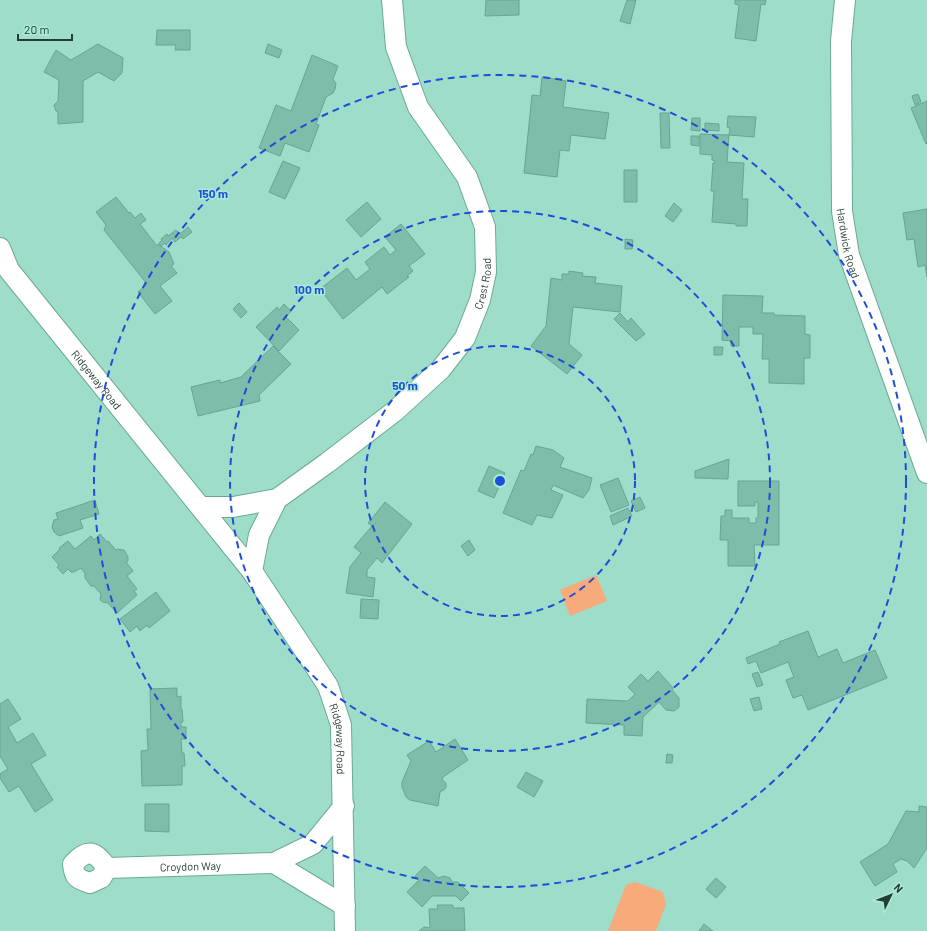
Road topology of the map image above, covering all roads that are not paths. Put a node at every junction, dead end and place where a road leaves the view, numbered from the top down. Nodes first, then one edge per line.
1 (392, 0) edge
2 (846, 0) edge
3 (0, 248) edge
4 (927, 473) edge
5 (277, 499) junction
6 (201, 507) junction
7 (252, 571) junction
8 (344, 806) junction
9 (274, 863) junction
10 (107, 868) dead end
11 (345, 906) junction
12 (346, 931) edge

1 - 5 street, Crest Road
2 - 4 street, Hardwick Road
3 - 6 street, Ridgeway Road
5 - 6 street
5 - 7 street
6 - 7 street, Ridgeway Road
7 - 8 street, Ridgeway Road
8 - 9 street, Croydon Way
8 - 11 street, Ridgeway Road
9 - 10 street, Croydon Way
9 - 11 street
11 - 12 street, Ridgeway Road

